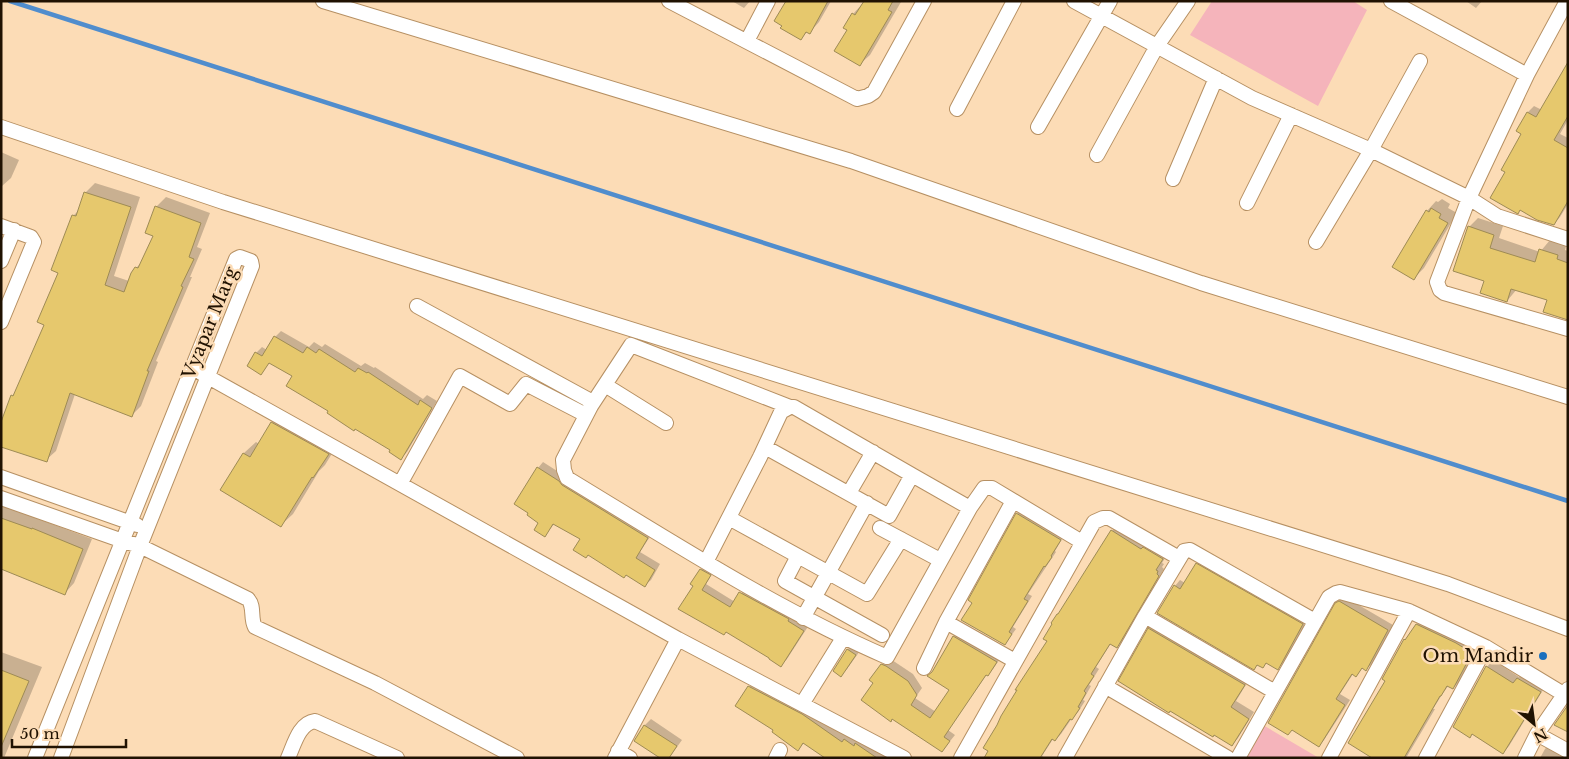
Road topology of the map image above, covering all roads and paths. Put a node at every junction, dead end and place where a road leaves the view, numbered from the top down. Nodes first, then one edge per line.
1 (323, 1) edge
2 (669, 1) edge
3 (768, 1) edge
4 (924, 1) edge
5 (1014, 1) edge
6 (1074, 1) edge
7 (1110, 1) edge
8 (1188, 1) edge
9 (1390, 1) edge
10 (1567, 1) edge
11 (1102, 16) junction
12 (748, 41) junction
13 (1157, 46) junction
14 (1420, 61) dead end
15 (1527, 75) junction
16 (1216, 78) junction
17 (957, 109) dead end
18 (1291, 115) junction
19 (1, 127) edge
20 (1038, 127) dead end
21 (1370, 150) junction
22 (1097, 155) dead end
23 (1173, 179) dead end
24 (1469, 198) junction
25 (1247, 203) dead end
26 (8, 228) edge
27 (1568, 239) edge
28 (1316, 242) dead end
29 (4, 246) edge
30 (29, 256) junction
31 (1, 261) edge
32 (417, 306) dead end
33 (1, 322) edge
34 (1568, 329) edge
35 (192, 368) junction
36 (209, 378) junction
37 (604, 385) junction
38 (1568, 397) edge
39 (790, 407) junction
40 (589, 411) junction
41 (666, 423) dead end
42 (765, 447) junction
43 (873, 452) junction
44 (912, 475) junction
45 (1, 477) edge
46 (400, 484) junction
47 (849, 493) junction
48 (1, 498) edge
49 (1013, 501) junction
50 (867, 503) junction
51 (970, 508) junction
52 (729, 518) junction
53 (130, 522) junction
54 (880, 528) dead end
55 (148, 529) junction
56 (901, 539) junction
57 (123, 541) junction
58 (1082, 542) junction
59 (140, 546) junction
60 (798, 556) junction
61 (1179, 558) junction
62 (940, 560) junction
63 (706, 562) junction
64 (828, 573) junction
65 (814, 598) junction
66 (1409, 611) junction
67 (1145, 616) junction
68 (803, 618) junction
69 (1315, 621) junction
70 (946, 622) junction
71 (1568, 629) edge
72 (882, 634) dead end
73 (843, 638) junction
74 (678, 639) junction
75 (1486, 647) junction
76 (1015, 661) junction
77 (924, 668) dead end
78 (1106, 686) junction
79 (1275, 692) junction
80 (1566, 692) edge
81 (802, 704) junction
82 (1537, 734) junction
83 (1568, 751) edge
84 (621, 755) edge
85 (35, 758) edge
86 (61, 758) edge
87 (288, 758) edge
88 (397, 758) edge
89 (517, 758) edge
90 (904, 758) edge
91 (961, 758) edge
92 (1065, 758) edge
93 (1228, 758) edge
94 (1238, 758) edge
95 (1329, 758) edge
96 (1426, 758) edge
97 (1525, 758) edge

1 - 38 street
2 - 12 street
3 - 12 street
4 - 12 street
5 - 17 street
6 - 11 street
7 - 11 street
8 - 13 street
9 - 15 street
10 - 15 street
11 - 13 street
11 - 20 street
13 - 16 street
13 - 22 street
14 - 21 street
15 - 24 street
16 - 18 street
16 - 23 street
18 - 21 street
18 - 25 street
19 - 71 street
21 - 24 street
21 - 28 street
24 - 27 street
24 - 34 street
26 - 29 street
26 - 30 street
29 - 30 street
29 - 31 street
30 - 33 street
32 - 40 street
35 - 36 street
35 - 36 street, Vyapar Marg
35 - 53 street, Vyapar Marg
36 - 46 street
36 - 55 street, Vyapar Marg
37 - 39 street
37 - 40 street
37 - 41 street
39 - 42 street
39 - 43 street
40 - 46 street
40 - 63 street
42 - 47 street
42 - 52 street
43 - 44 street
43 - 47 street
44 - 50 street
44 - 51 street
45 - 53 street
46 - 74 street
47 - 50 street
48 - 57 street
49 - 51 street
49 - 58 street
49 - 70 street
50 - 64 street
51 - 62 street
52 - 60 street
52 - 63 street
53 - 55 street
53 - 57 street, Vyapar Marg
54 - 56 street
55 - 59 street, Vyapar Marg
56 - 62 street
56 - 64 street
57 - 59 street
57 - 85 street, Vyapar Marg
58 - 61 street
58 - 76 street
59 - 86 street, Vyapar Marg
59 - 89 street
60 - 64 street
60 - 65 street
61 - 67 street
61 - 69 street
62 - 73 street
63 - 68 street
64 - 65 street
65 - 68 street
65 - 72 street
66 - 69 street
66 - 75 street
66 - 95 street
67 - 78 street
67 - 79 street
68 - 73 street
69 - 79 street
70 - 76 street
70 - 77 street
73 - 81 street
74 - 81 street
74 - 84 street
75 - 80 street
75 - 96 street
76 - 91 street
78 - 92 street
78 - 93 street
79 - 94 street
80 - 82 street
81 - 90 street
82 - 83 street
82 - 97 street
87 - 88 street

